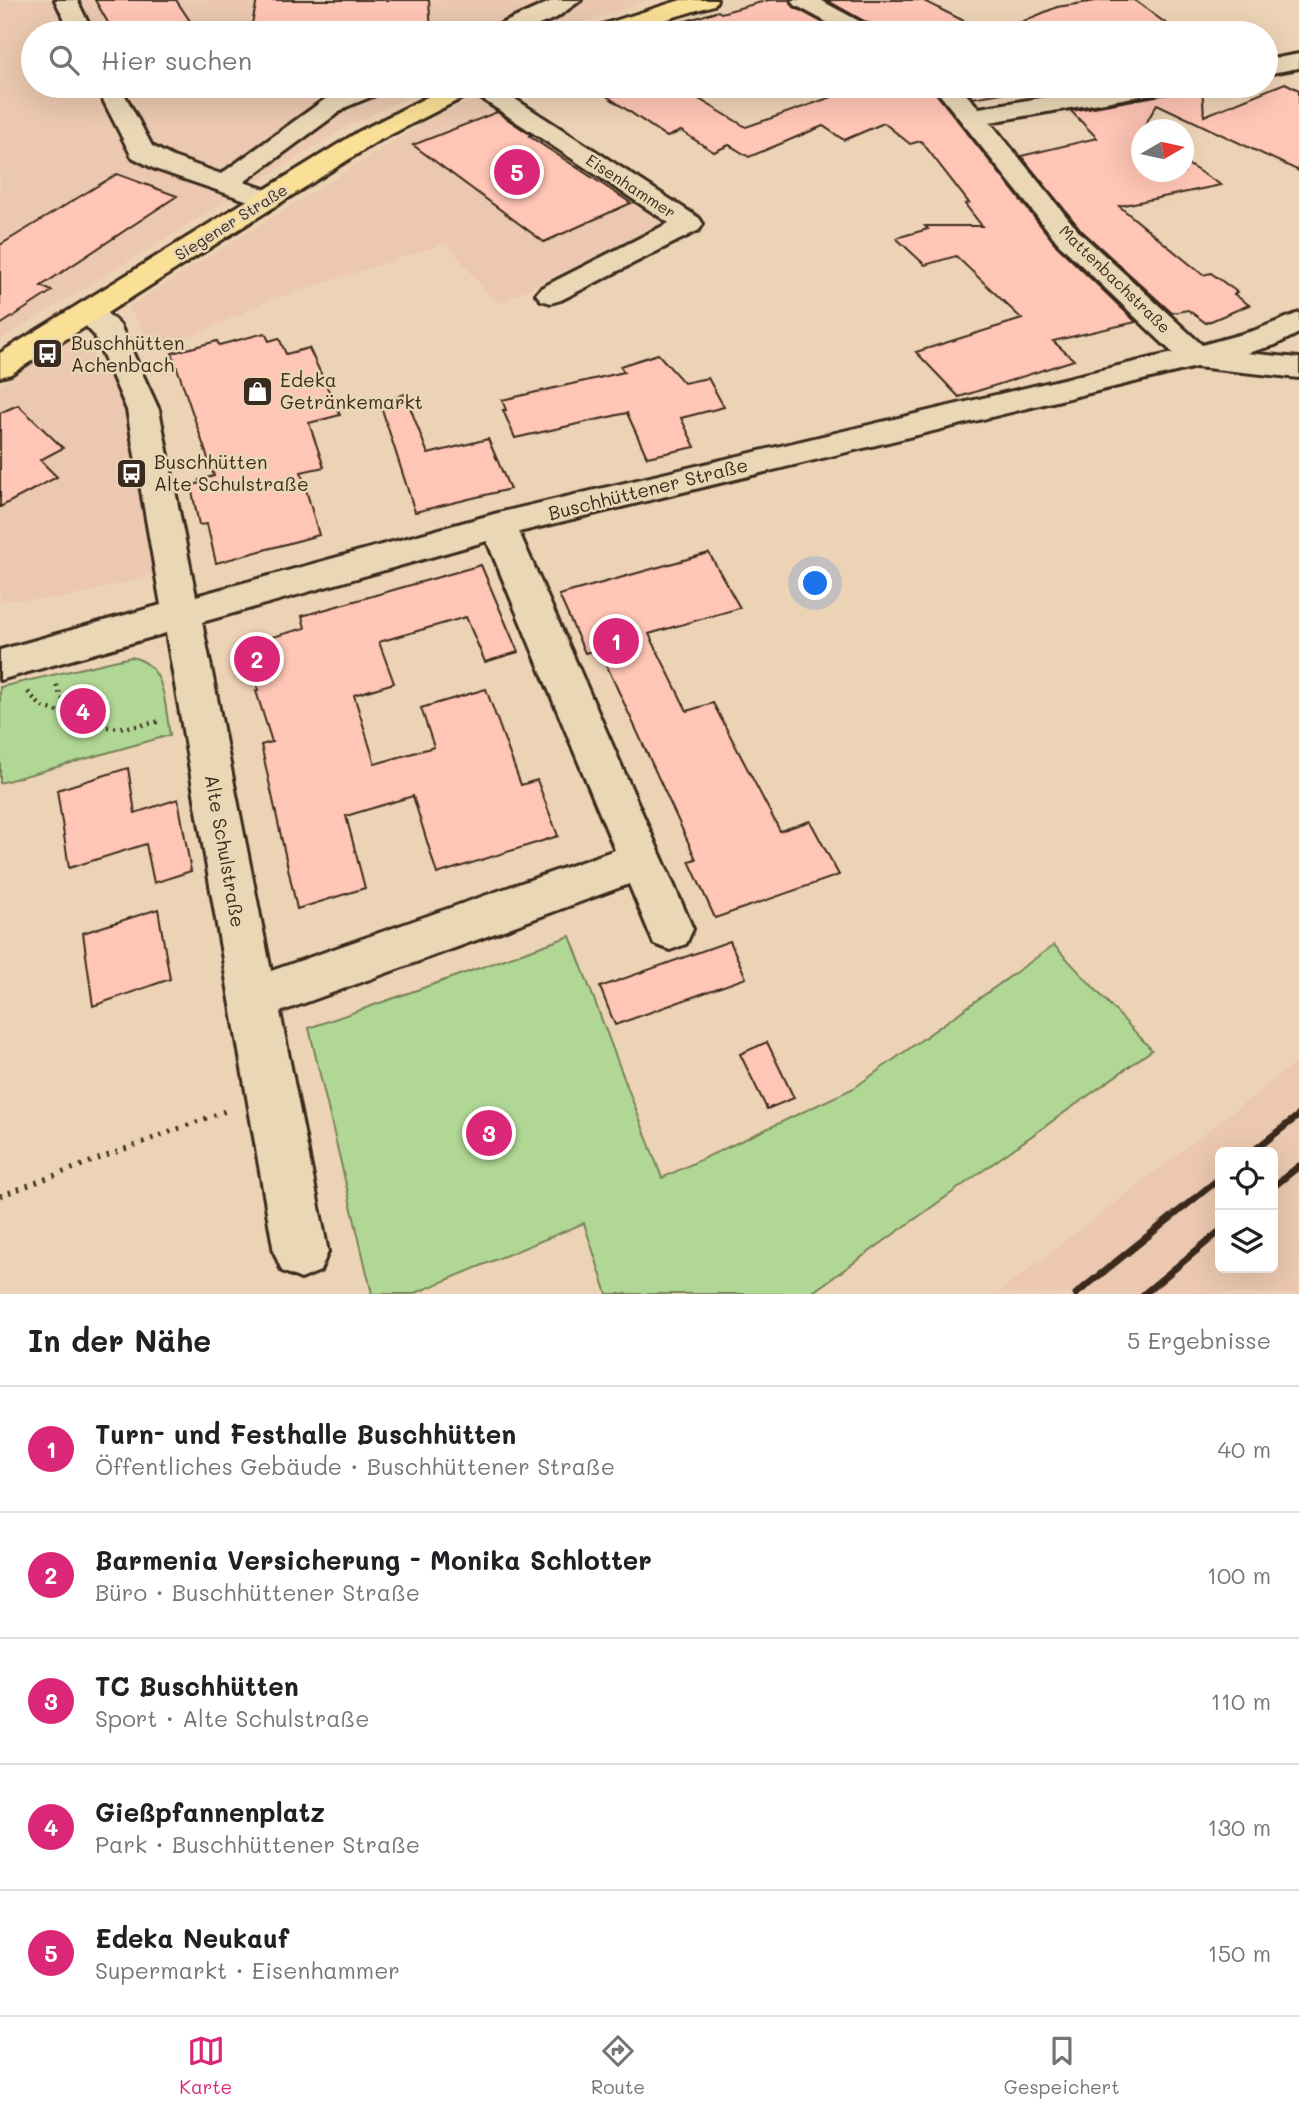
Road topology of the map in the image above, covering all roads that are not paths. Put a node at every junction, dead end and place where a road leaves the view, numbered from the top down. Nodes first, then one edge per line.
1 (66, 0) edge
2 (570, 0) edge
3 (706, 0) edge
4 (803, 0) edge
5 (76, 21) edge
6 (529, 21) edge
7 (634, 21) edge
8 (842, 21) edge
9 (1299, 61) edge
10 (1278, 65) edge
11 (114, 98) edge
12 (347, 98) edge
13 (443, 98) edge
14 (497, 98) edge
15 (956, 98) edge
16 (1086, 98) edge
17 (973, 117) junction
18 (224, 184) junction
19 (266, 199) junction
20 (551, 294) dead end
21 (88, 312) junction
22 (1299, 322) edge
23 (1196, 356) junction
24 (0, 367) edge
25 (1299, 368) edge
26 (498, 525) junction
27 (181, 612) junction
28 (22, 660) edge
29 (641, 860) junction
30 (670, 929) dead end
31 (254, 999) junction
32 (301, 1252) dead end

1 - 5 street
2 - 6 street
3 - 7 main road
4 - 8 street
9 - 10 street
11 - 18 street
12 - 18 street
13 - 19 main road, Siegener Straße
14 - 20 street, Eisenhammer
15 - 17 street, Mattenbachstraße
16 - 17 street
17 - 23 street, Mattenbachstraße
18 - 19 street
19 - 21 main road, Siegener Straße
21 - 24 main road, Siegener Straße
21 - 27 street, Alte Schulstraße
22 - 23 street, Buschhüttener Straße
23 - 25 street
23 - 26 street, Buschhüttener Straße
26 - 27 street, Buschhüttener Straße
26 - 29 street
27 - 28 street, Buschhüttener Straße
27 - 31 street, Alte Schulstraße
29 - 30 street
29 - 31 street
31 - 32 street, Alte Schulstraße

